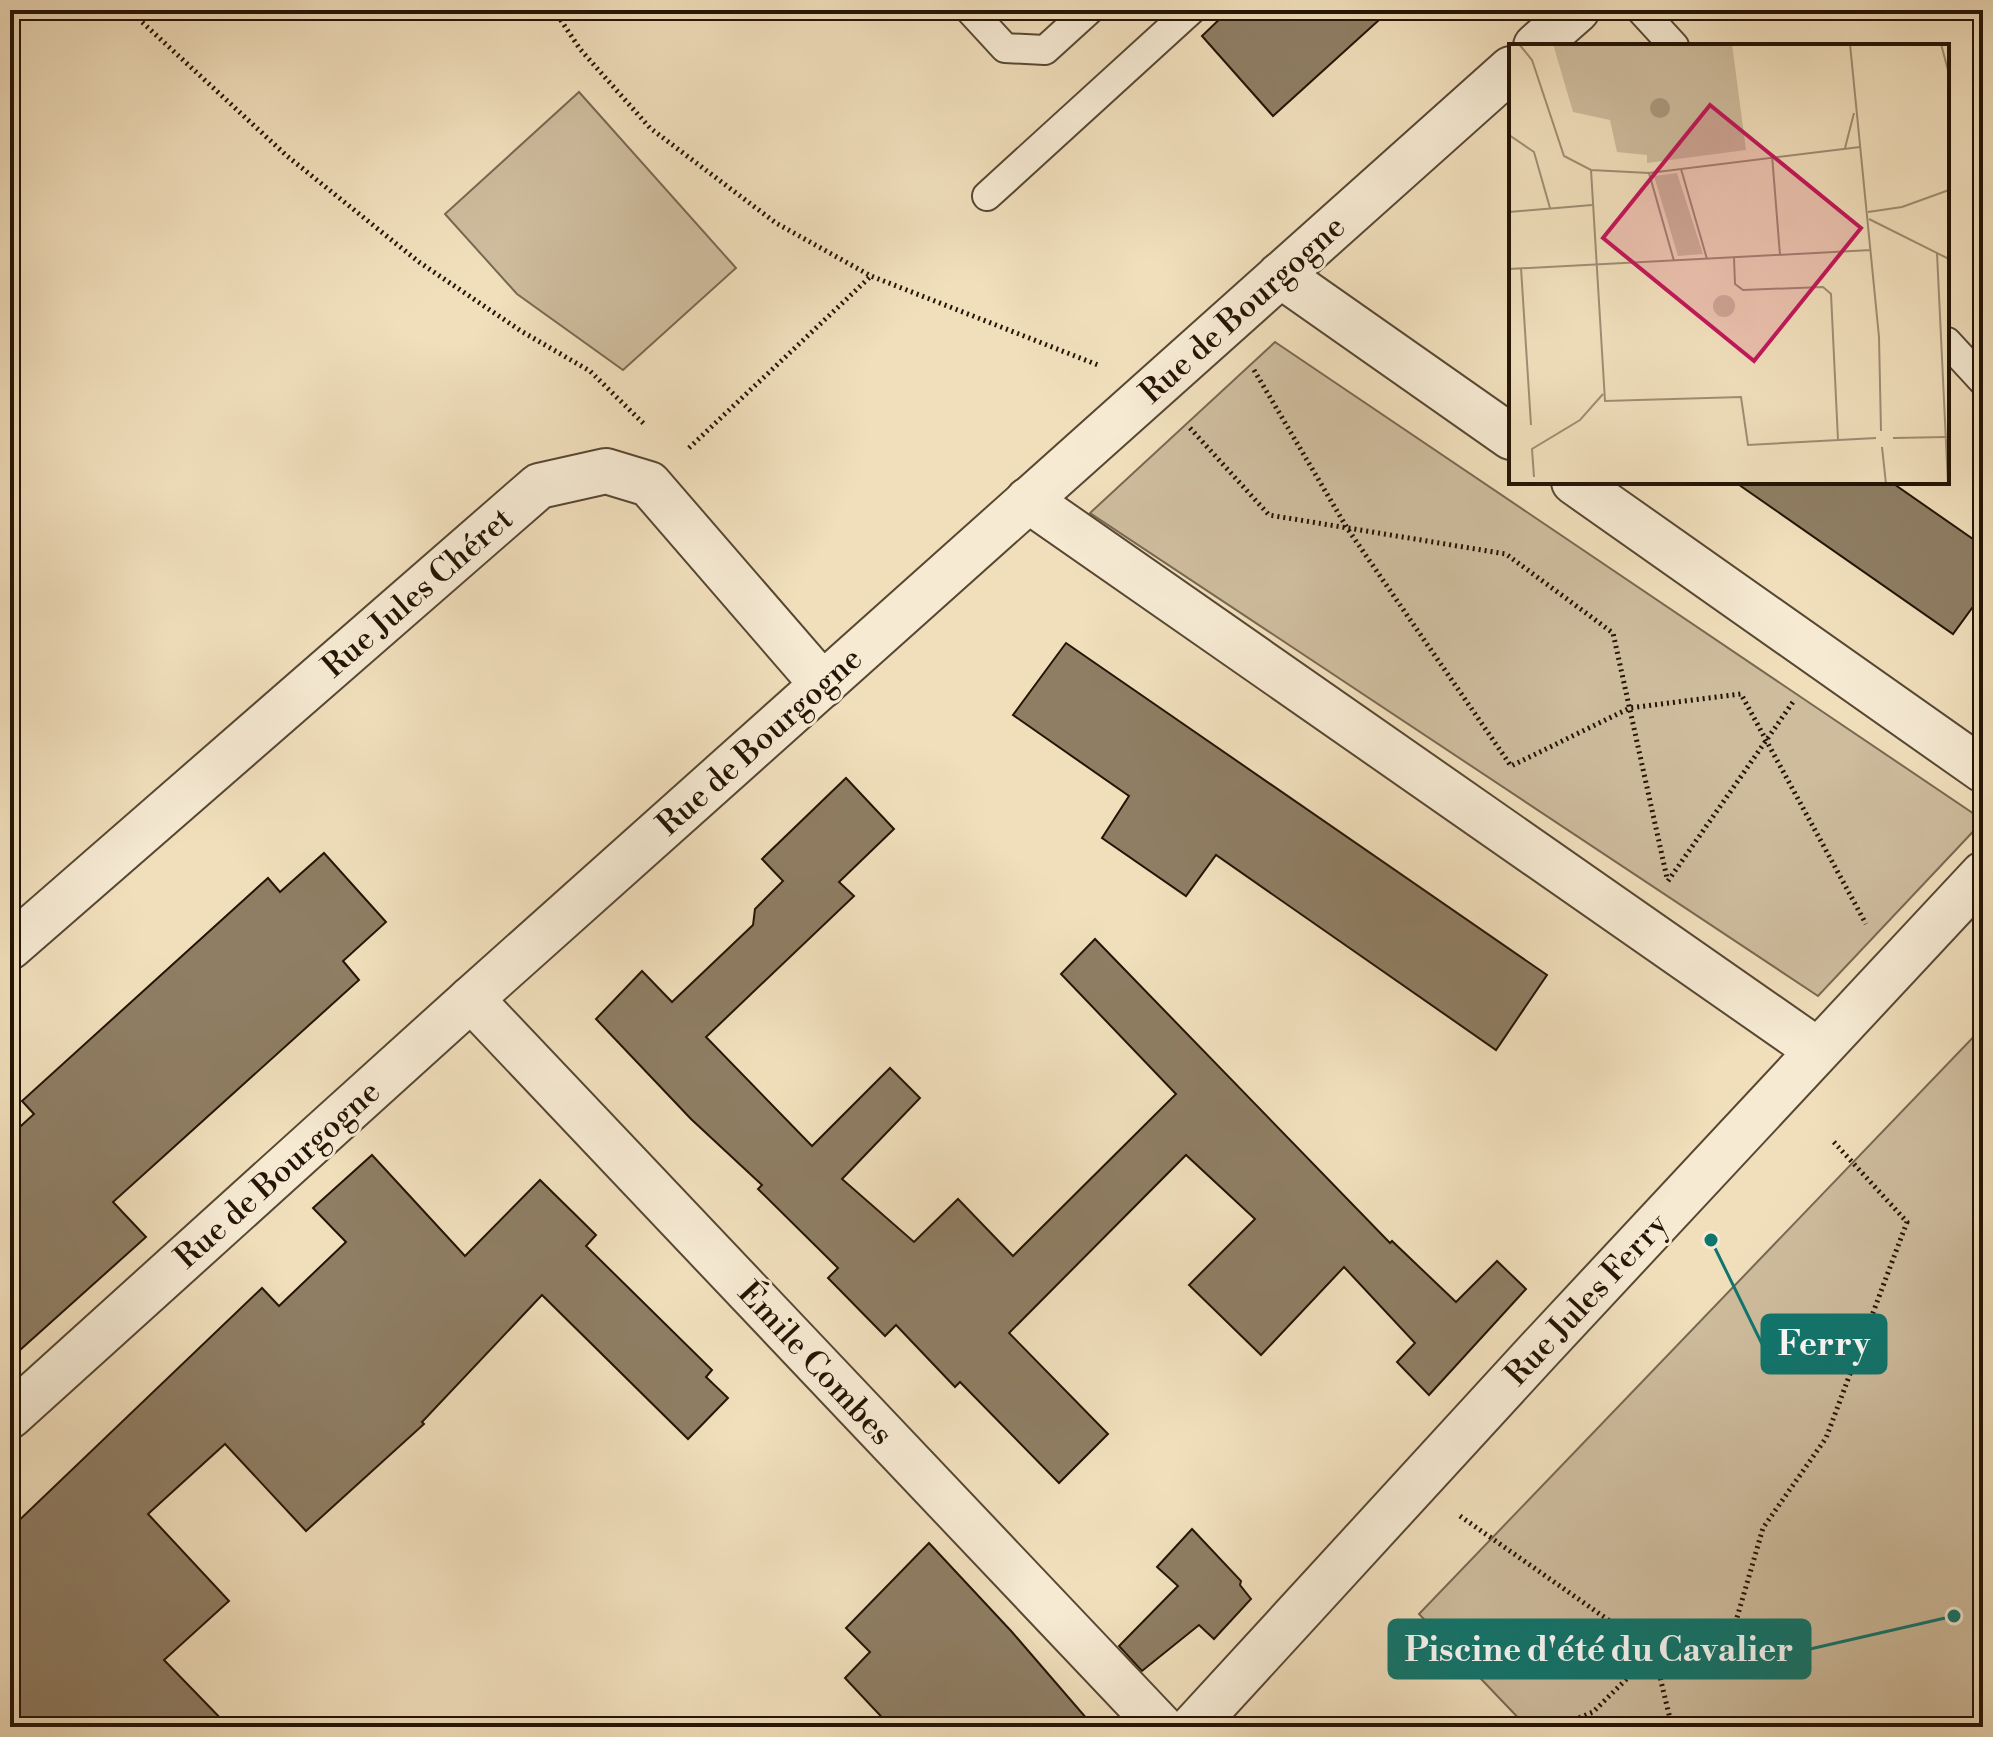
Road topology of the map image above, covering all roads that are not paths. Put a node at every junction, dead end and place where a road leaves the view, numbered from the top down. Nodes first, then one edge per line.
1 (970, 10) edge
2 (1089, 10) edge
3 (1191, 10) edge
4 (1576, 10) edge
5 (1641, 10) edge
6 (1538, 44) edge
7 (1672, 44) edge
8 (1509, 71) edge
9 (987, 196) dead end
10 (1280, 275) junction
11 (1949, 344) edge
12 (1983, 381) edge
13 (1509, 436) edge
14 (1577, 484) edge
15 (1028, 500) junction
16 (823, 685) junction
17 (1983, 770) edge
18 (1983, 874) edge
19 (10, 947) edge
20 (471, 999) junction
21 (1817, 1050) junction
22 (10, 1416) edge
23 (1161, 1727) edge
24 (1193, 1727) edge

1 - 2 lane
3 - 9 lane
4 - 6 street
5 - 7 lane
8 - 10 street, Rue de Bourgogne
10 - 13 street
10 - 15 street, Rue de Bourgogne
11 - 12 lane
14 - 17 street
15 - 16 street, Rue de Bourgogne
15 - 21 street
16 - 19 street, Rue Jules Chéret
16 - 20 street, Rue de Bourgogne
18 - 21 street, Rue Jules Ferry
20 - 22 street, Rue de Bourgogne
20 - 23 street, Émile Combes
21 - 24 street, Rue Jules Ferry

